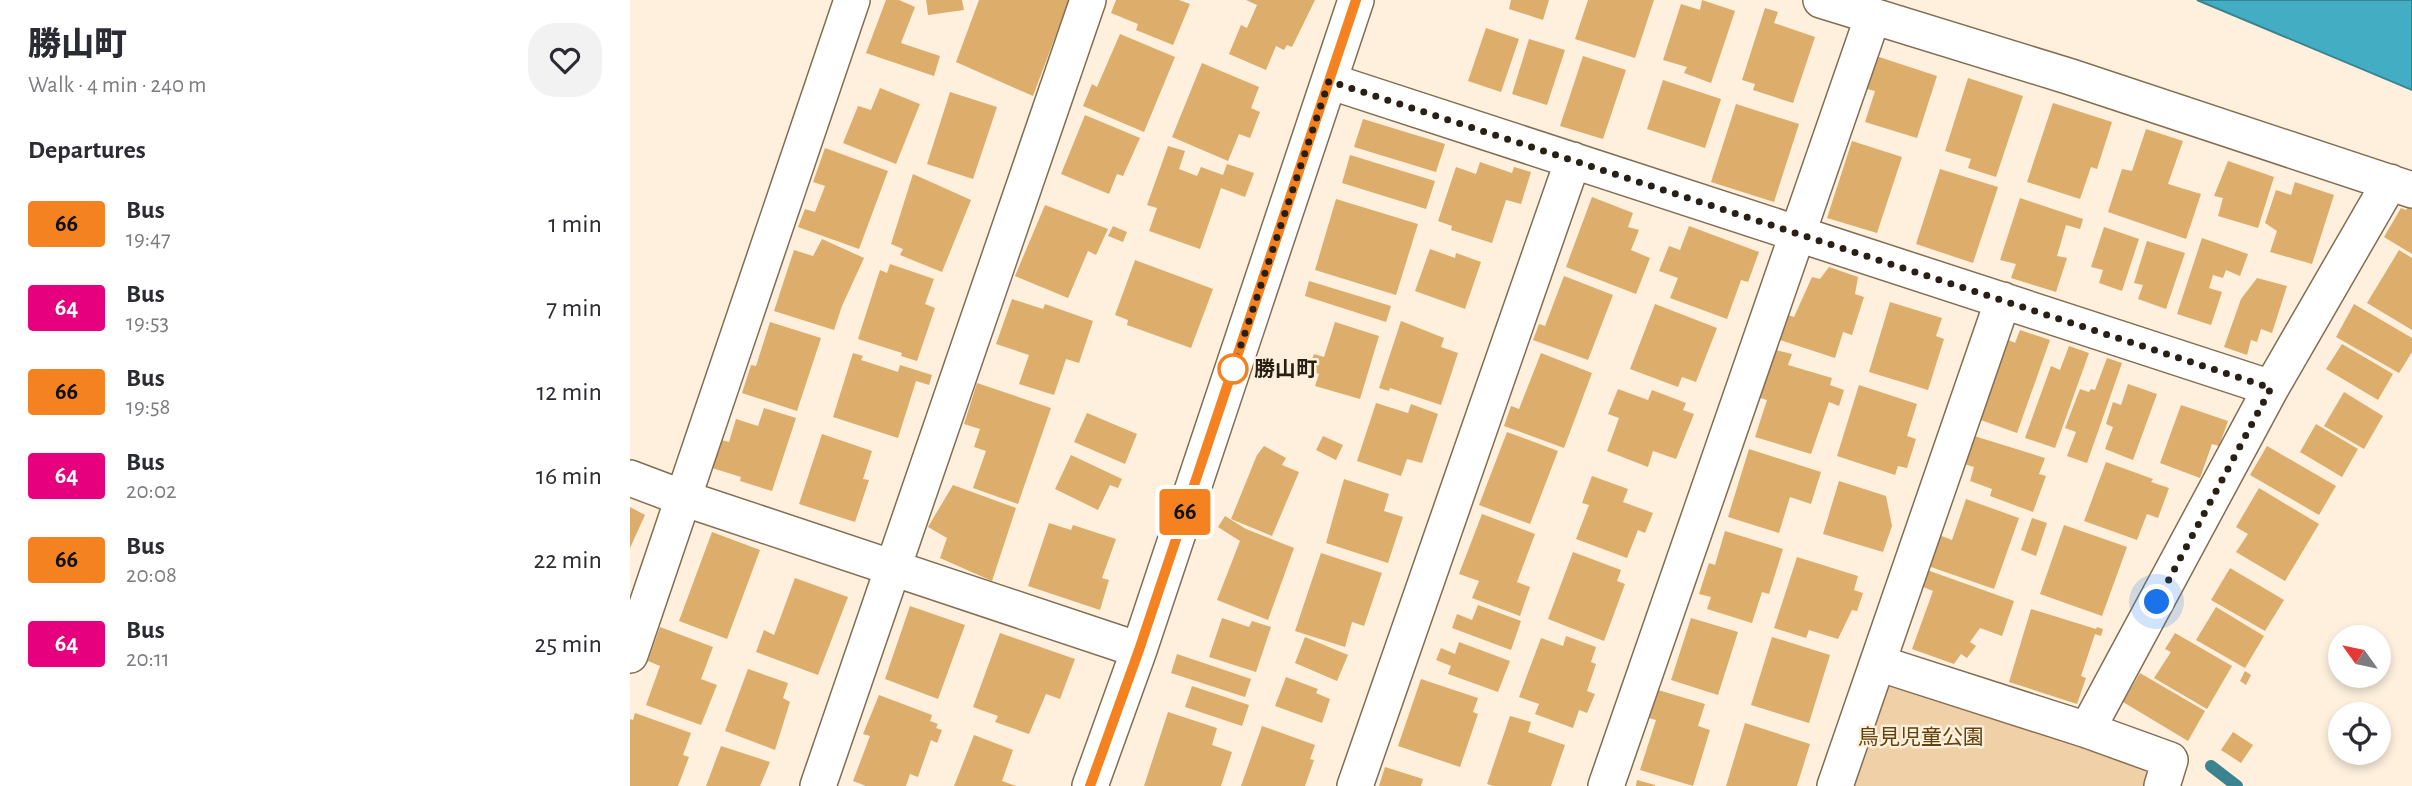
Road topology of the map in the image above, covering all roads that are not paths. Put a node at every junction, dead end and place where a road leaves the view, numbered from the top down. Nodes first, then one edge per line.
1 (852, 0) edge
2 (1088, 0) edge
3 (1356, 0) edge
4 (1821, 0) edge
5 (1872, 16) junction
6 (1329, 81) junction
7 (1573, 160) junction
8 (2401, 186) edge
9 (1796, 233) junction
10 (2003, 300) junction
11 (2271, 388) junction
12 (630, 478) edge
13 (683, 498) junction
14 (893, 568) junction
15 (1139, 650) junction
16 (630, 655) edge
17 (1878, 663) junction
18 (2087, 730) junction
19 (818, 786) edge
20 (1090, 786) edge
21 (1355, 786) edge
22 (1606, 786) edge
23 (1835, 786) edge
24 (2162, 786) edge

1 - 13 street
2 - 14 street
3 - 6 street
4 - 5 street
5 - 8 street
5 - 9 street
6 - 7 street
6 - 15 street
7 - 9 street
7 - 21 street
8 - 11 street
9 - 10 street
9 - 22 street
10 - 11 street
10 - 17 street
11 - 18 street
12 - 13 street
13 - 14 street
13 - 16 street
14 - 15 street
14 - 19 street
15 - 20 street
17 - 18 street
17 - 23 street
18 - 24 street

